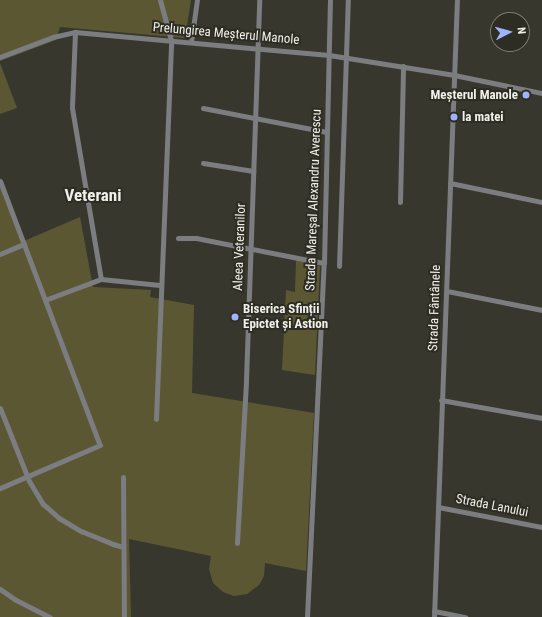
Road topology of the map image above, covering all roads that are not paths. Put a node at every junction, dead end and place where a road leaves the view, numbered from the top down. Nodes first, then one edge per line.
1 (160, 0) edge
2 (197, 0) edge
3 (259, 0) edge
4 (330, 0) edge
5 (348, 0) edge
6 (456, 0) edge
7 (75, 32) junction
8 (171, 40) junction
9 (191, 42) junction
10 (257, 48) junction
11 (329, 55) junction
12 (0, 57) edge
13 (346, 58) junction
14 (403, 66) junction
15 (454, 75) junction
16 (542, 93) edge
17 (203, 108) dead end
18 (255, 118) junction
19 (327, 132) junction
20 (203, 163) dead end
21 (253, 171) junction
22 (0, 181) edge
23 (450, 183) junction
24 (400, 202) dead end
25 (542, 202) edge
26 (178, 238) dead end
27 (24, 244) junction
28 (251, 249) junction
29 (0, 254) edge
30 (324, 263) junction
31 (339, 266) dead end
32 (101, 279) junction
33 (160, 285) junction
34 (447, 291) junction
35 (45, 300) junction
36 (542, 310) edge
37 (442, 400) junction
38 (0, 408) edge
39 (542, 418) edge
40 (156, 419) dead end
41 (27, 476) junction
42 (123, 477) dead end
43 (0, 488) edge
44 (438, 507) junction
45 (542, 527) edge
46 (237, 543) dead end
47 (123, 547) junction
48 (0, 589) edge
49 (434, 611) junction
50 (50, 617) edge
51 (124, 617) edge
52 (307, 617) edge
53 (434, 617) edge
54 (465, 617) edge

1 - 8 street
2 - 9 street
3 - 10 street, Aleea Veteranilor
4 - 11 street, Strada Mareșal Alexandru Averescu
5 - 13 street, Strada Mareșal Alexandru Averescu
6 - 15 street, Strada Fântânele
7 - 8 street, Prelungirea Meșterul Manole
7 - 12 street, Prelungirea Meșterul Manole
7 - 32 street
8 - 9 street, Prelungirea Meșterul Manole
8 - 33 street
9 - 10 street, Prelungirea Meșterul Manole
10 - 11 street, Prelungirea Meșterul Manole
10 - 18 street, Aleea Veteranilor
11 - 13 street, Prelungirea Meșterul Manole
11 - 19 street, Strada Mareșal Alexandru Averescu
13 - 14 street, Prelungirea Meșterul Manole
13 - 31 street, Strada Mareșal Alexandru Averescu
14 - 15 street, Prelungirea Meșterul Manole
14 - 24 street
15 - 16 street, Prelungirea Meșterul Manole
15 - 23 street, Strada Fântânele
17 - 18 street
18 - 19 street
18 - 21 street, Aleea Veteranilor
19 - 30 street, Strada Mareșal Alexandru Averescu
20 - 21 street
21 - 28 street, Aleea Veteranilor
22 - 27 street
23 - 25 street
23 - 34 street, Strada Fântânele
26 - 28 street
27 - 29 street
27 - 35 street
28 - 30 street
28 - 46 street, Aleea Veteranilor
30 - 52 street, Strada Mareșal Alexandru Averescu
32 - 33 street
32 - 35 street
33 - 40 street
34 - 36 street
34 - 37 street, Strada Fântânele
35 - 41 street
37 - 39 street
37 - 44 street, Strada Fântânele
38 - 41 street
41 - 43 street
41 - 47 street
42 - 47 street
44 - 45 street, Strada Lanului
44 - 49 street, Strada Fântânele
47 - 51 street
48 - 50 street
49 - 53 street, Strada Fântânele
49 - 54 street

